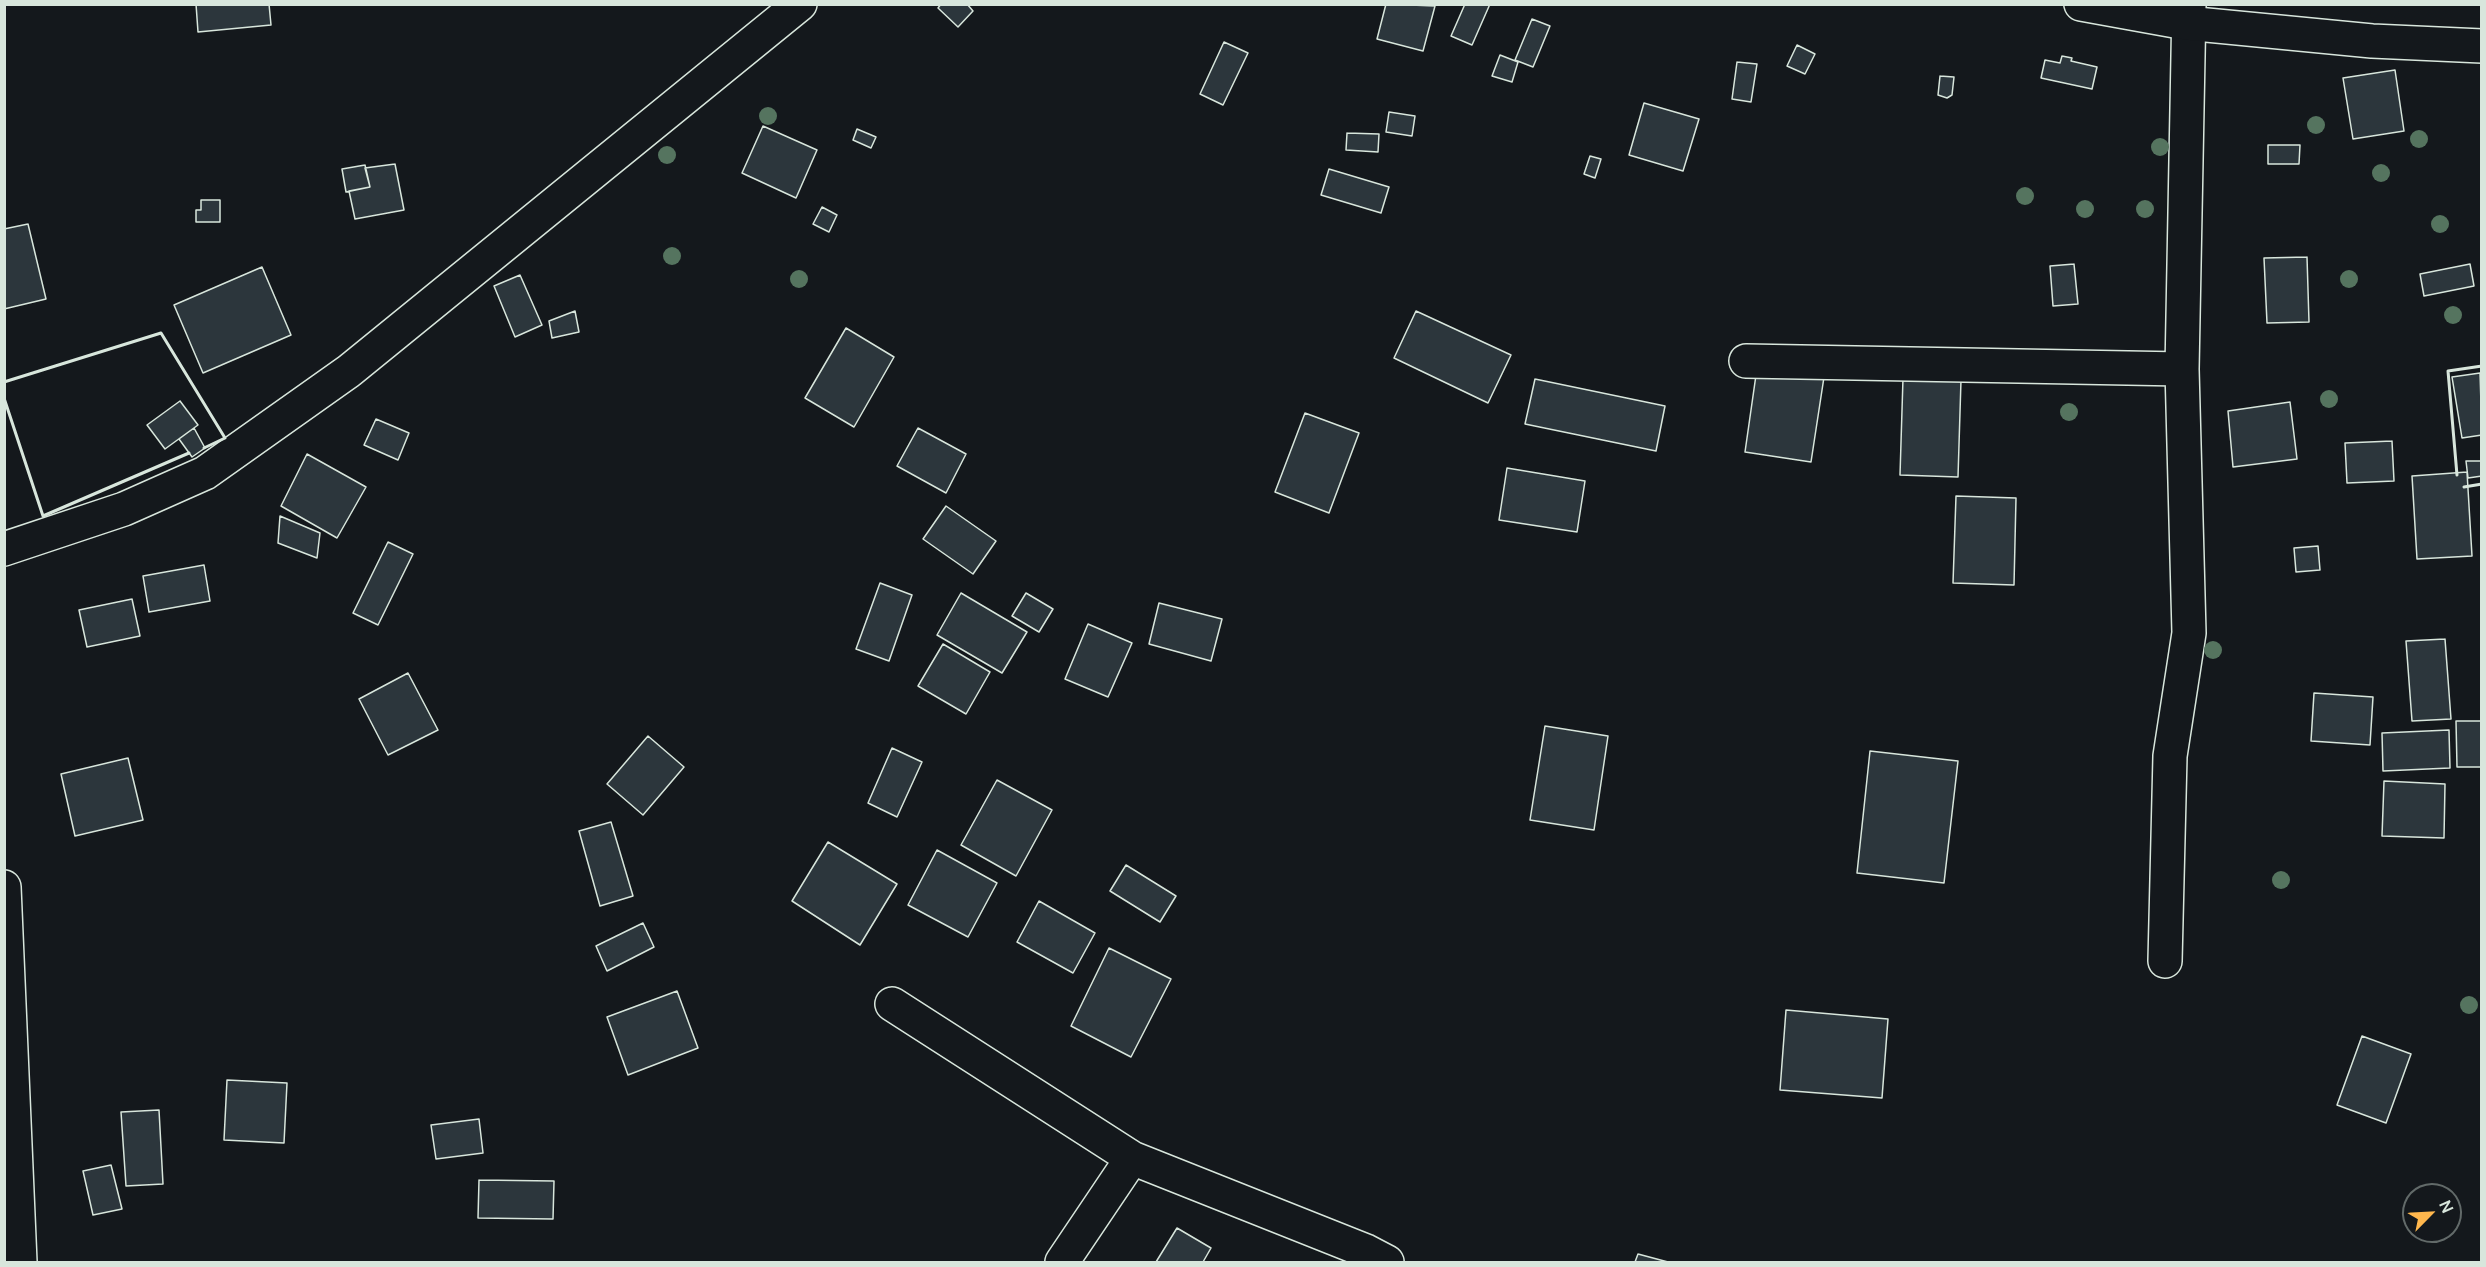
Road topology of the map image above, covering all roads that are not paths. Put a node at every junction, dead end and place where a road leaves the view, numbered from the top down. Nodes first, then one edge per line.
1 (800, 4) edge
2 (2080, 4) edge
3 (2188, 14) edge
4 (2481, 46) edge
5 (1746, 361) dead end
6 (2182, 369) junction
7 (4, 549) edge
8 (4, 887) edge
9 (2165, 961) dead end
10 (892, 1004) dead end
11 (1132, 1158) junction
12 (20, 1263) edge
13 (1062, 1263) edge
14 (1387, 1263) edge

1 - 7 street
2 - 3 street
3 - 4 street
3 - 6 street
5 - 6 street
6 - 9 street
8 - 12 street
10 - 11 street
11 - 13 street
11 - 14 street

